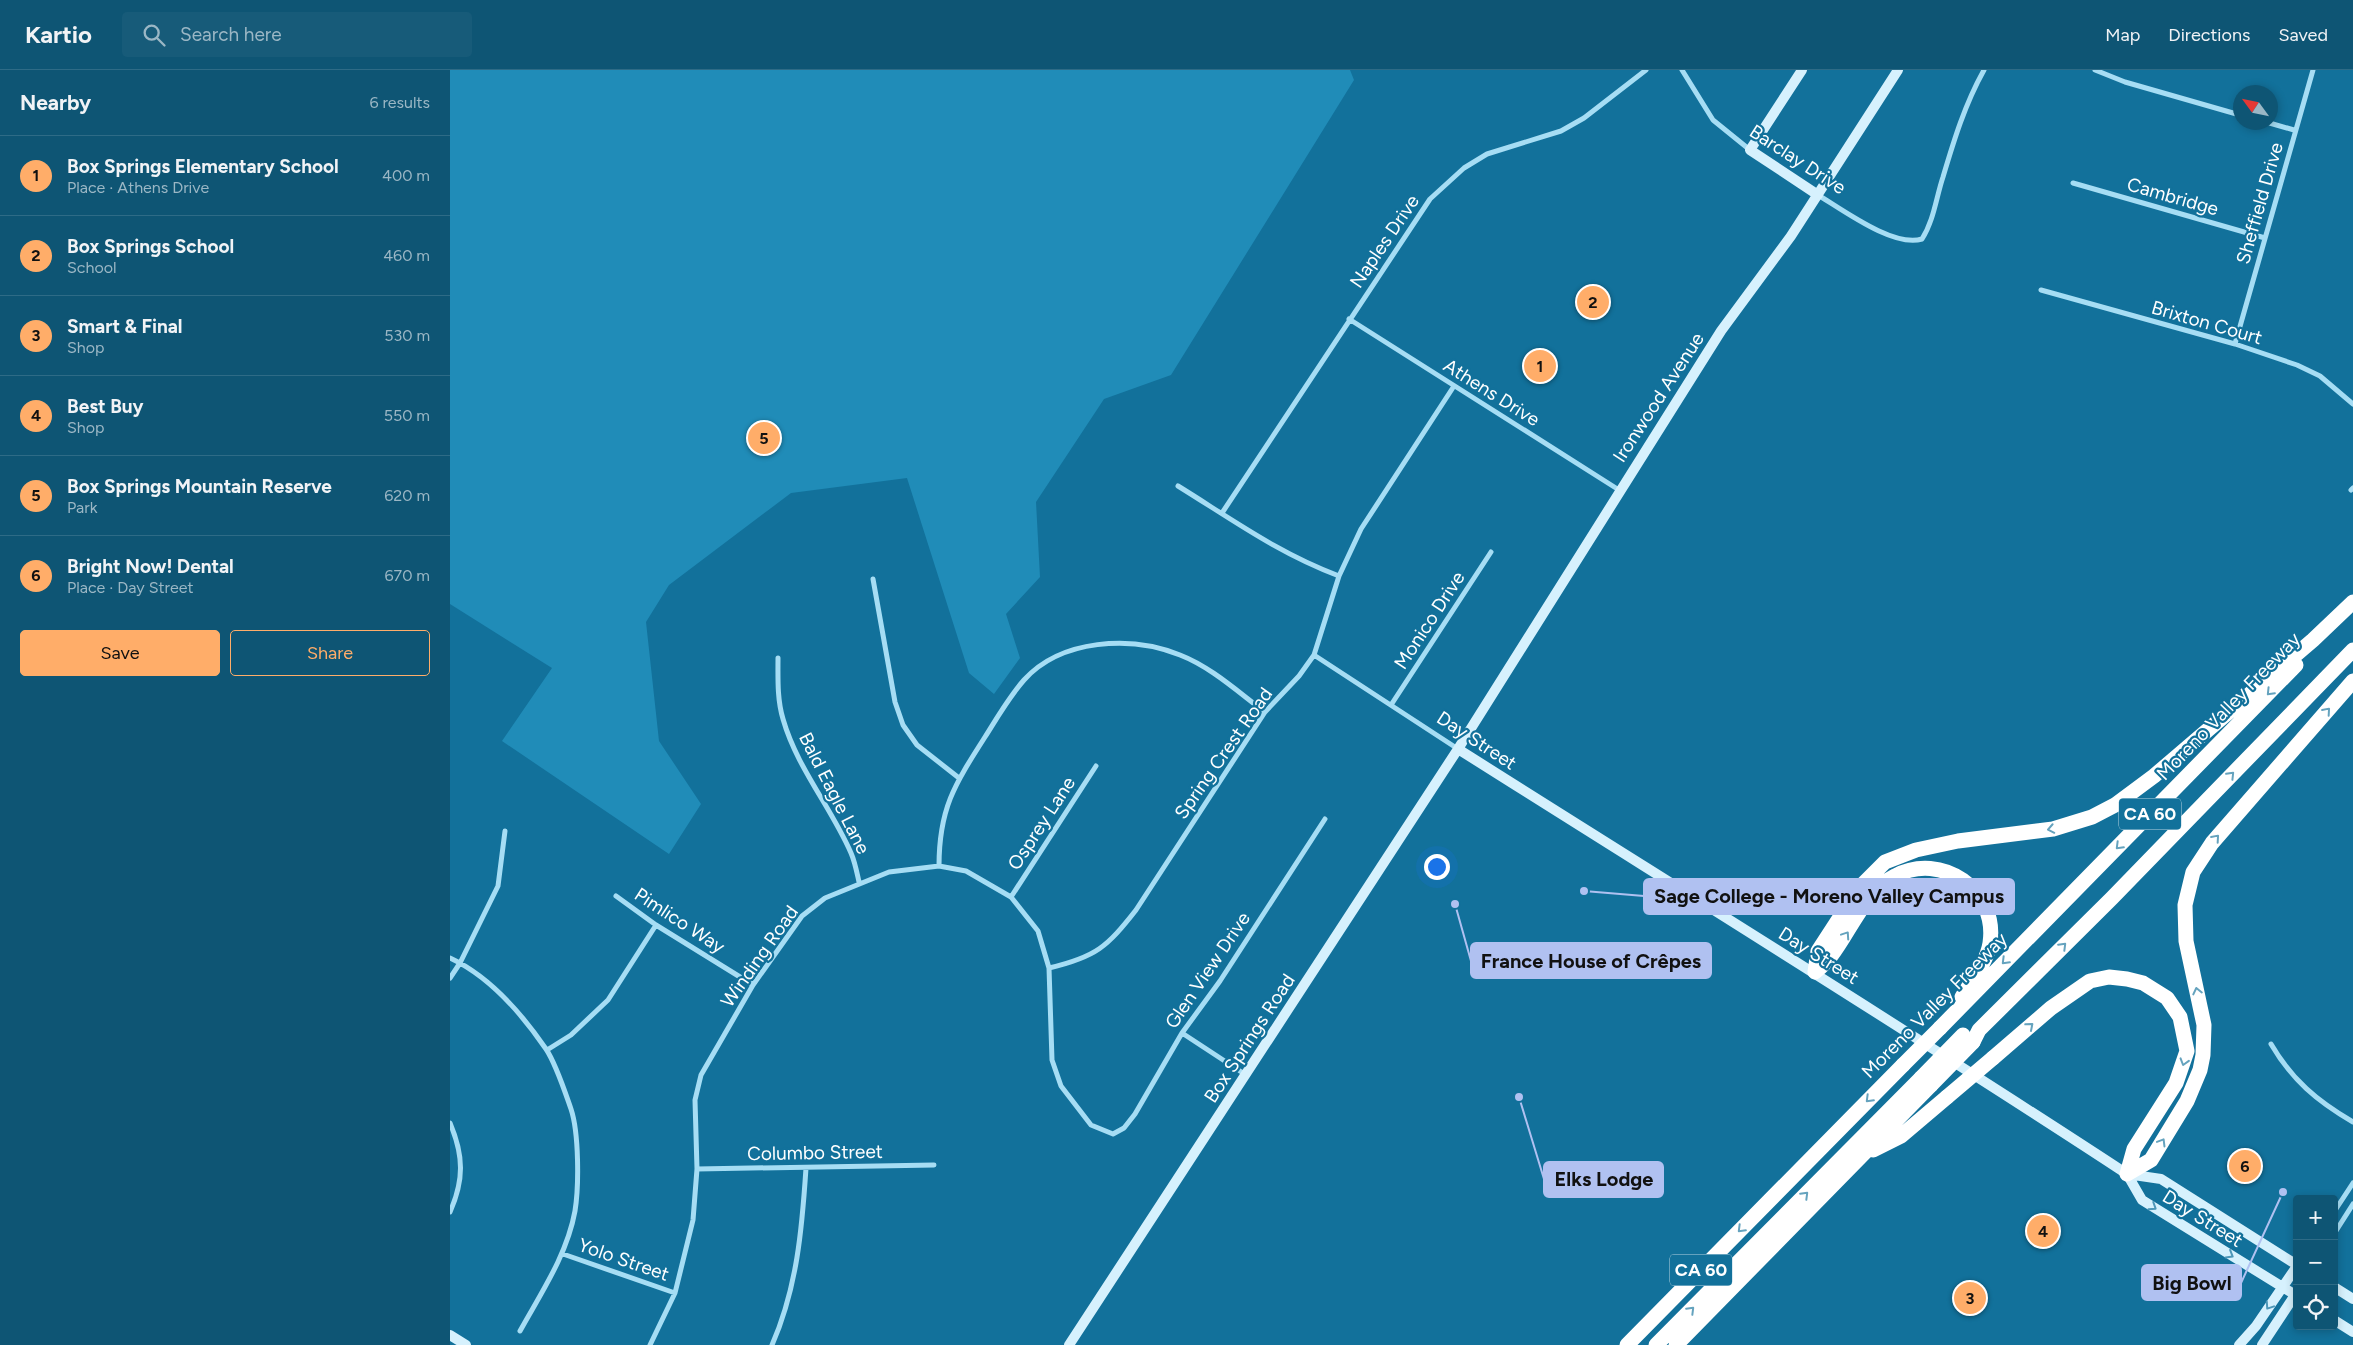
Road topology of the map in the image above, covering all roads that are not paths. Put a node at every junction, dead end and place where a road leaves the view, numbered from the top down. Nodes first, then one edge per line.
1 (1646, 70) edge
2 (1682, 70) edge
3 (1802, 70) edge
4 (1898, 70) edge
5 (1984, 70) edge
6 (2095, 70) edge
7 (2313, 70) edge
8 (2233, 113) edge
9 (2278, 125) edge
10 (2294, 130) junction
11 (1750, 150) junction
12 (2073, 183) dead end
13 (1818, 195) junction
14 (2265, 238) junction
15 (2041, 290) dead end
16 (1349, 319) junction
17 (2234, 344) junction
18 (1454, 386) junction
19 (2353, 404) edge
20 (1178, 486) dead end
21 (1619, 490) junction
22 (1222, 513) junction
23 (1491, 552) dead end
24 (1339, 576) junction
25 (872, 579) dead end
26 (2353, 602) edge
27 (2353, 607) edge
28 (2353, 650) edge
29 (1314, 655) junction
30 (778, 658) dead end
31 (2353, 681) edge
32 (1392, 705) junction
33 (1265, 712) junction
34 (1458, 749) junction
35 (1096, 766) dead end
36 (959, 778) junction
37 (1325, 819) dead end
38 (505, 831) dead end
39 (939, 866) junction
40 (860, 882) junction
41 (616, 896) dead end
42 (1011, 897) junction
43 (656, 925) junction
44 (450, 958) edge
45 (460, 963) junction
46 (1049, 968) junction
47 (1815, 972) junction
48 (450, 978) edge
49 (753, 985) junction
50 (1943, 1024) junction
51 (1182, 1033) junction
52 (2271, 1044) dead end
53 (547, 1050) junction
54 (1246, 1075) junction
55 (1926, 1081) junction
56 (2353, 1122) edge
57 (450, 1123) edge
58 (1113, 1134) joint
59 (1862, 1156) junction
60 (934, 1165) dead end
61 (806, 1168) junction
62 (697, 1169) junction
63 (2127, 1174) junction
64 (2353, 1183) edge
65 (2353, 1204) edge
66 (2338, 1206) edge
67 (450, 1212) edge
68 (2338, 1228) edge
69 (563, 1254) junction
70 (2293, 1262) edge
71 (2293, 1271) edge
72 (2282, 1287) junction
73 (2338, 1290) edge
74 (2293, 1292) edge
75 (675, 1293) junction
76 (2293, 1298) edge
77 (2353, 1299) edge
78 (2338, 1323) edge
79 (520, 1331) dead end
80 (2353, 1332) edge
81 (450, 1335) edge
82 (466, 1345) edge
83 (650, 1345) edge
84 (772, 1345) edge
85 (1069, 1345) edge
86 (1627, 1345) edge
87 (1656, 1345) edge
88 (1676, 1345) edge
89 (2240, 1345) edge
90 (2262, 1345) edge

1 - 16 street, Naples Drive
2 - 11 street, Barclay Drive
3 - 11 main road
4 - 13 main road, Ironwood Avenue
5 - 13 street, Barclay Drive
6 - 8 street
7 - 10 street, Sheffield Drive
9 - 10 street
10 - 14 street, Sheffield Drive
11 - 13 main road, Barclay Drive
12 - 14 street, Cambridge
13 - 21 main road, Ironwood Avenue
14 - 17 street, Sheffield Drive
15 - 17 street, Brixton Court
16 - 18 street, Athens Drive
16 - 22 street, Naples Drive
17 - 19 street, Brixton Court
18 - 21 street, Athens Drive
18 - 24 street, Spring Crest Road
20 - 22 street
21 - 34 main road, Ironwood Avenue
22 - 24 street
23 - 32 street, Monico Drive
24 - 29 street, Spring Crest Road
25 - 36 street
26 -> 47 highway
27 -> 50 highway, Moreno Valley Freeway / CA 60
55 -> 28 highway, CA 60, bridge
29 - 32 street, Day Street
29 - 33 street, Spring Crest Road
30 - 40 street, Bald Eagle Lane
63 -> 31 highway
32 - 34 street, Day Street
33 - 36 street
33 - 46 street, Spring Crest Road
34 - 47 main road, Day Street
34 - 54 main road, Box Springs Road
35 - 42 street, Osprey Lane
36 - 39 street
37 - 51 street, Glen View Drive
38 - 45 street
39 - 40 street, Winding Road
39 - 42 street, Winding Road
40 - 49 street, Winding Road
41 - 43 street, Pimlico Way
42 - 46 street, Winding Road
43 - 49 street, Pimlico Way
43 - 53 street
44 - 45 street
45 - 48 street
45 - 53 street
46 - 58 street, Winding Road
47 -> 50 highway
47 - 63 main road, Day Street
49 - 62 street, Winding Road
50 -> 86 highway, Moreno Valley Freeway / CA 60, bridge
51 - 54 street
51 - 58 street, Glen View Drive
52 - 56 street
53 - 69 street
54 - 85 main road, Box Springs Road
55 - 59 highway, CA 60
87 -> 55 highway
57 - 67 street
59 -> 63 highway, bridge
59 - 88 highway, CA 60
60 - 61 street, Columbo Street
61 - 62 street, Columbo Street
61 - 84 street
62 - 75 street, Winding Road
63 - 70 main road, Day Street
63 -> 72 main road, Day Street
64 - 66 street
65 - 68 street
69 - 75 street, Yolo Street
69 - 79 street
71 - 72 main road
72 - 74 main road, Day Street
72 -> 89 main road
73 - 77 main road
75 - 83 street, Winding Road
76 - 90 main road
78 - 80 main road
81 - 82 main road

